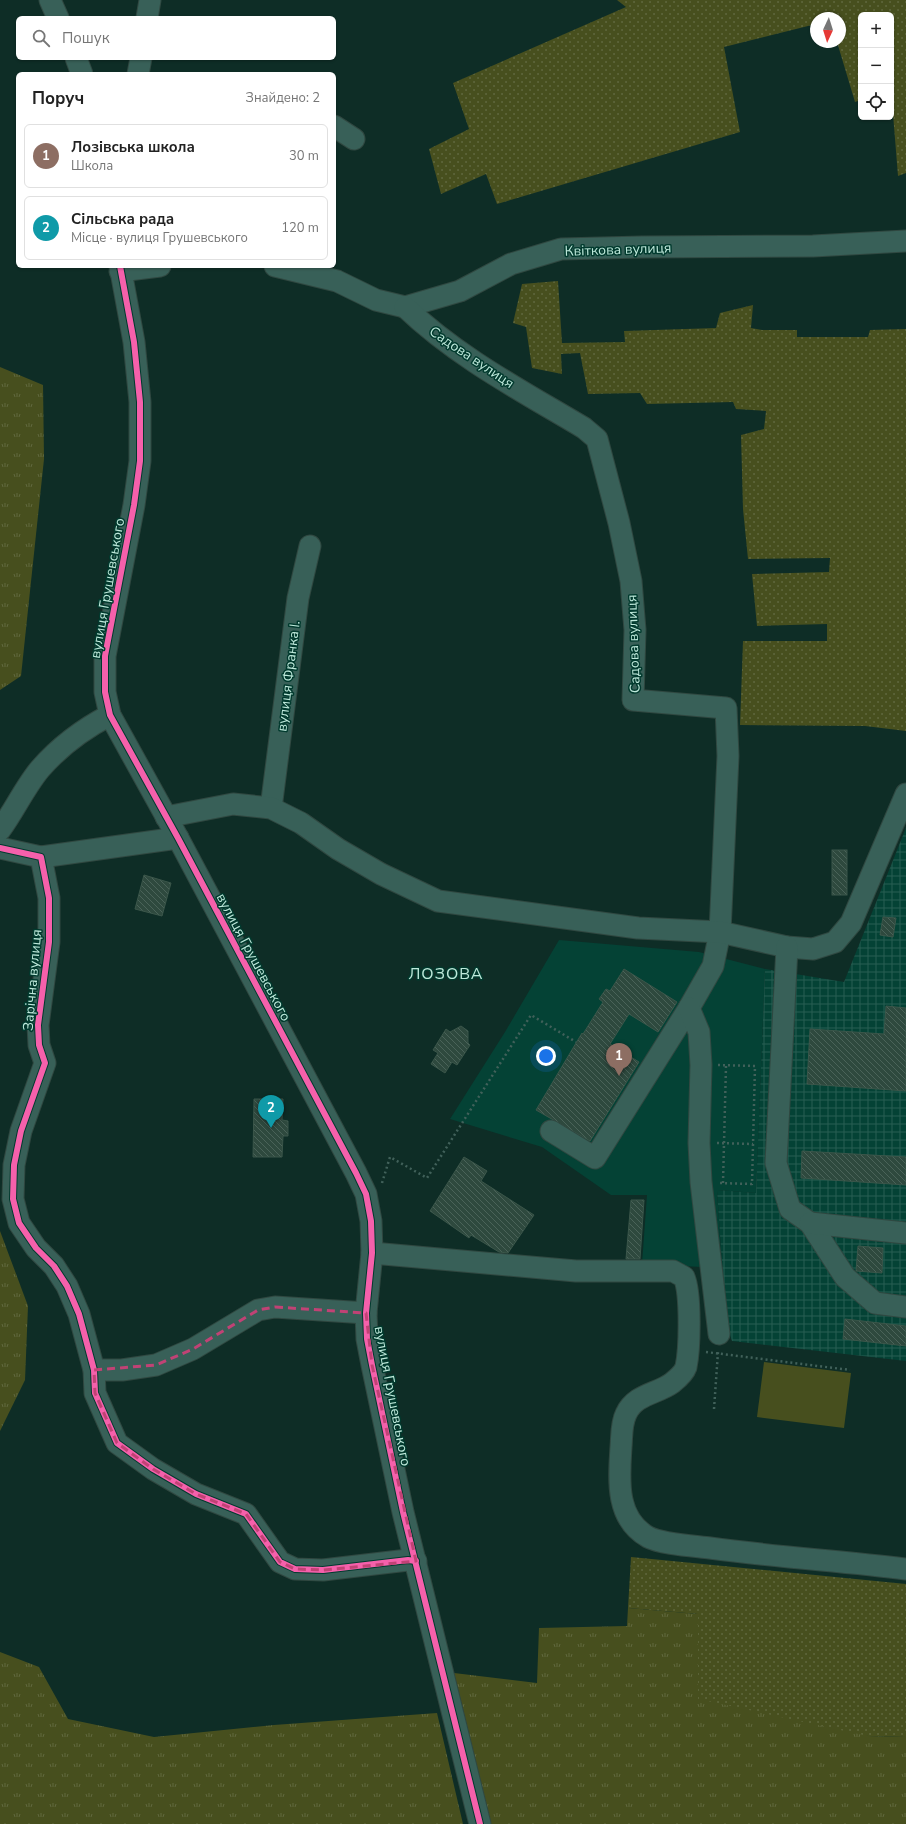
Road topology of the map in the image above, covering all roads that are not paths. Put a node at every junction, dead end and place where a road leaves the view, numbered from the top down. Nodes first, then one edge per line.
1 (50, 0) edge
2 (150, 0) edge
3 (57, 16) edge
4 (147, 16) edge
5 (77, 60) edge
6 (140, 60) edge
7 (81, 72) edge
8 (138, 72) edge
9 (336, 127) edge
10 (354, 139) dead end
11 (906, 241) edge
12 (120, 268) edge
13 (283, 268) edge
14 (405, 307) junction
15 (310, 546) dead end
16 (110, 715) junction
17 (906, 794) edge
18 (272, 808) junction
19 (166, 817) junction
20 (0, 830) edge
21 (178, 838) junction
22 (0, 848) edge
23 (41, 857) junction
24 (720, 932) junction
25 (787, 947) junction
26 (689, 1008) junction
27 (551, 1131) dead end
28 (810, 1223) junction
29 (906, 1233) edge
30 (372, 1253) junction
31 (906, 1307) edge
32 (366, 1313) junction
33 (718, 1344) road end
34 (94, 1370) junction
35 (416, 1561) junction
36 (906, 1569) edge
37 (480, 1824) edge

1 - 3 street
2 - 4 street
5 - 7 street
6 - 8 street
9 - 10 street
11 - 14 street, Квіткова вулиця
12 - 16 street, вулиця Грушевського
13 - 14 street, Квіткова вулиця
14 - 24 street, Садова вулиця
15 - 18 street, вулиця Франка І.
16 - 19 street, вулиця Грушевського
16 - 20 street
17 - 25 street
18 - 19 street
18 - 24 street
19 - 21 street, вулиця Грушевського
21 - 23 street
21 - 30 street, вулиця Грушевського
22 - 23 street
23 - 34 street, Зарічна вулиця
24 - 25 street
24 - 26 street
25 - 28 street
26 - 27 street
26 - 33 street
28 - 29 street
28 - 31 street
30 - 32 street, вулиця Грушевського
30 - 36 street
32 - 34 street
32 - 35 street, вулиця Грушевського
34 - 35 street, Зарічна вулиця
35 - 37 street, вулиця Грушевського

